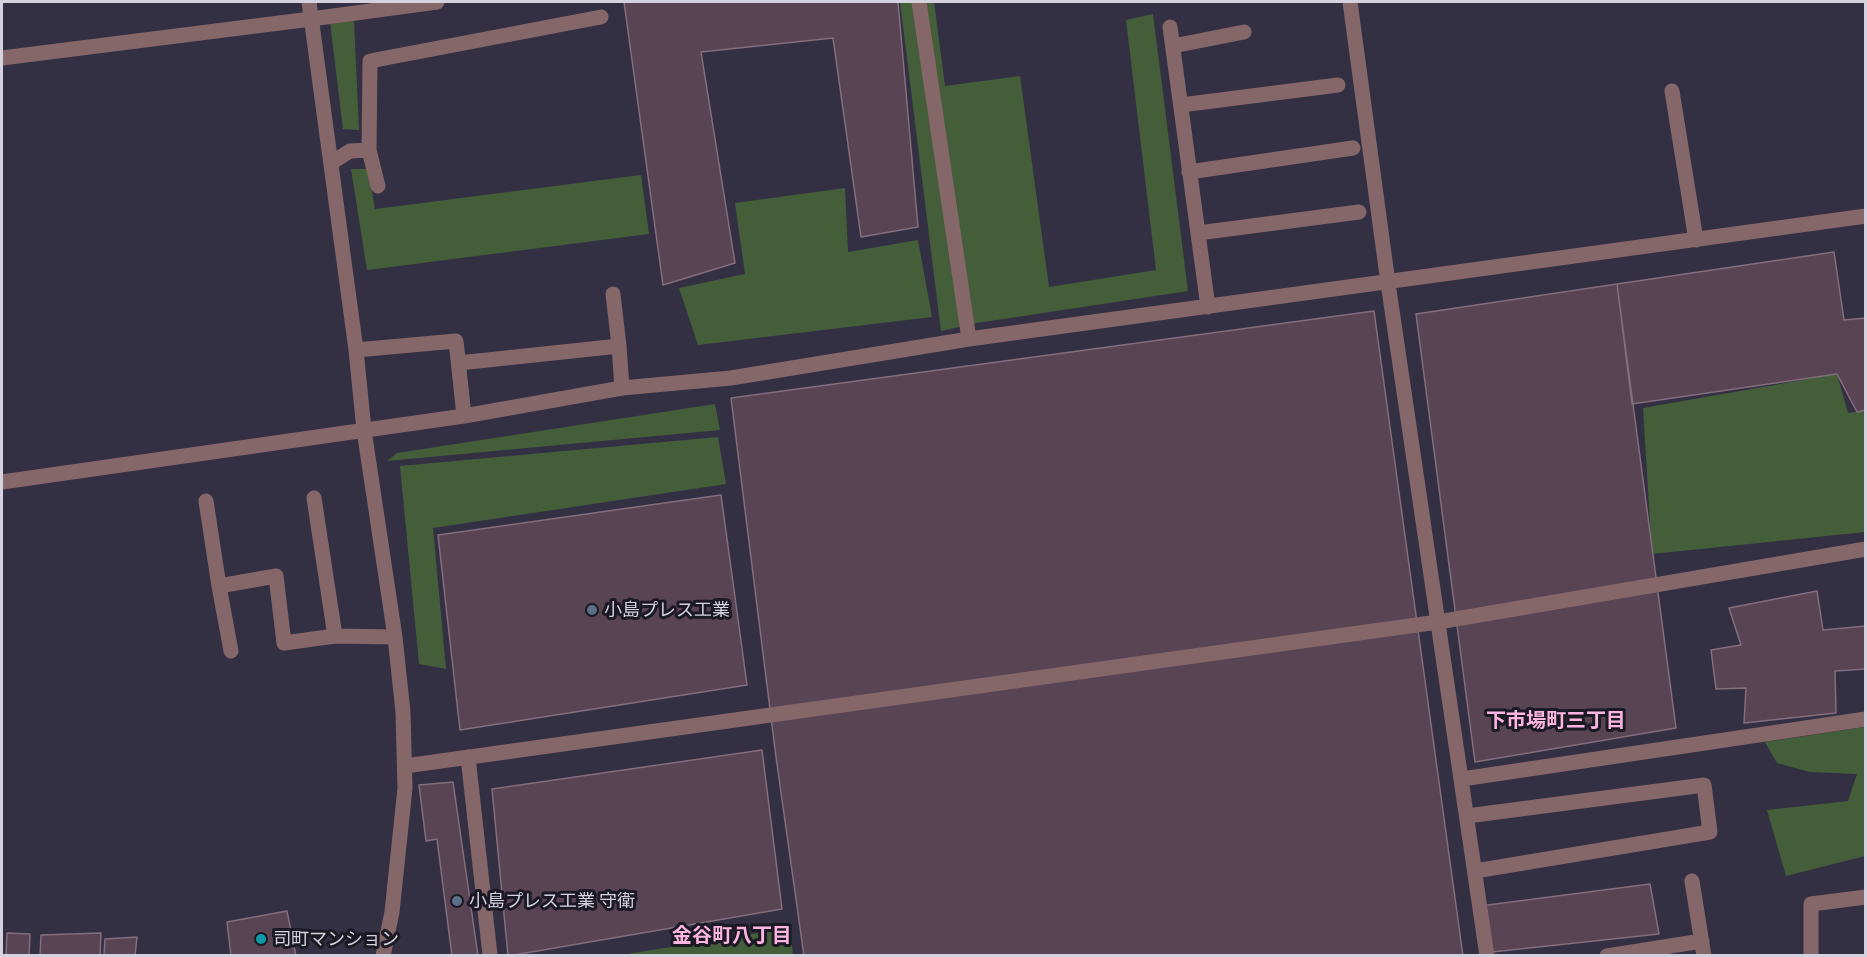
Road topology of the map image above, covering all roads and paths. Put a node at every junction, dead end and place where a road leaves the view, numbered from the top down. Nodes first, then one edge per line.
1 (309, 2) edge
2 (437, 2) edge
3 (919, 2) edge
4 (1350, 2) edge
5 (601, 17) dead end
6 (311, 20) junction
7 (1170, 27) dead end
8 (1244, 32) dead end
9 (1173, 46) junction
10 (2, 58) edge
11 (1338, 85) dead end
12 (1672, 91) dead end
13 (1180, 105) junction
14 (1353, 148) dead end
15 (369, 150) junction
16 (331, 163) junction
17 (1189, 172) junction
18 (378, 186) dead end
19 (1359, 212) dead end
20 (1866, 216) edge
21 (1198, 233) junction
22 (1696, 240) junction
23 (1388, 283) junction
24 (613, 294) dead end
25 (1208, 307) junction
26 (969, 339) junction
27 (619, 346) junction
28 (356, 350) junction
29 (459, 363) junction
30 (622, 388) junction
31 (464, 417) junction
32 (364, 430) junction
33 (2, 482) edge
34 (314, 498) dead end
35 (206, 501) dead end
36 (1866, 549) edge
37 (219, 586) junction
38 (1438, 622) junction
39 (335, 636) junction
40 (395, 637) junction
41 (231, 651) dead end
42 (1866, 719) edge
43 (468, 758) junction
44 (405, 766) junction
45 (1462, 779) junction
46 (1467, 816) junction
47 (1475, 872) junction
48 (1692, 881) dead end
49 (1866, 897) edge
50 (1703, 948) edge
51 (490, 955) edge
52 (383, 956) edge
53 (1487, 956) edge
54 (1607, 956) edge
55 (1811, 956) edge

1 - 6 street
2 - 6 street
3 - 26 street
4 - 23 street
5 - 15 street
6 - 10 street
6 - 16 street
7 - 9 street
8 - 9 street
9 - 13 street
11 - 13 street
12 - 22 street
13 - 17 street
14 - 17 street
15 - 16 street
15 - 18 street
16 - 28 street
17 - 21 street
19 - 21 street
20 - 22 street
21 - 25 street
22 - 23 street
23 - 25 street
23 - 38 street
24 - 27 street
25 - 26 street
26 - 30 street
27 - 29 street
27 - 30 street
28 - 29 street
28 - 32 street
29 - 31 street
30 - 31 street
31 - 32 street
32 - 33 street
32 - 40 street
34 - 39 street
35 - 37 street
36 - 38 street
37 - 39 street
37 - 41 street
38 - 43 street
38 - 45 street
39 - 40 street
40 - 44 street
42 - 45 street
43 - 44 street
43 - 51 street
44 - 52 street
45 - 46 street
46 - 47 street
46 - 47 street
47 - 53 street
48 - 50 street
49 - 55 street
50 - 54 street

